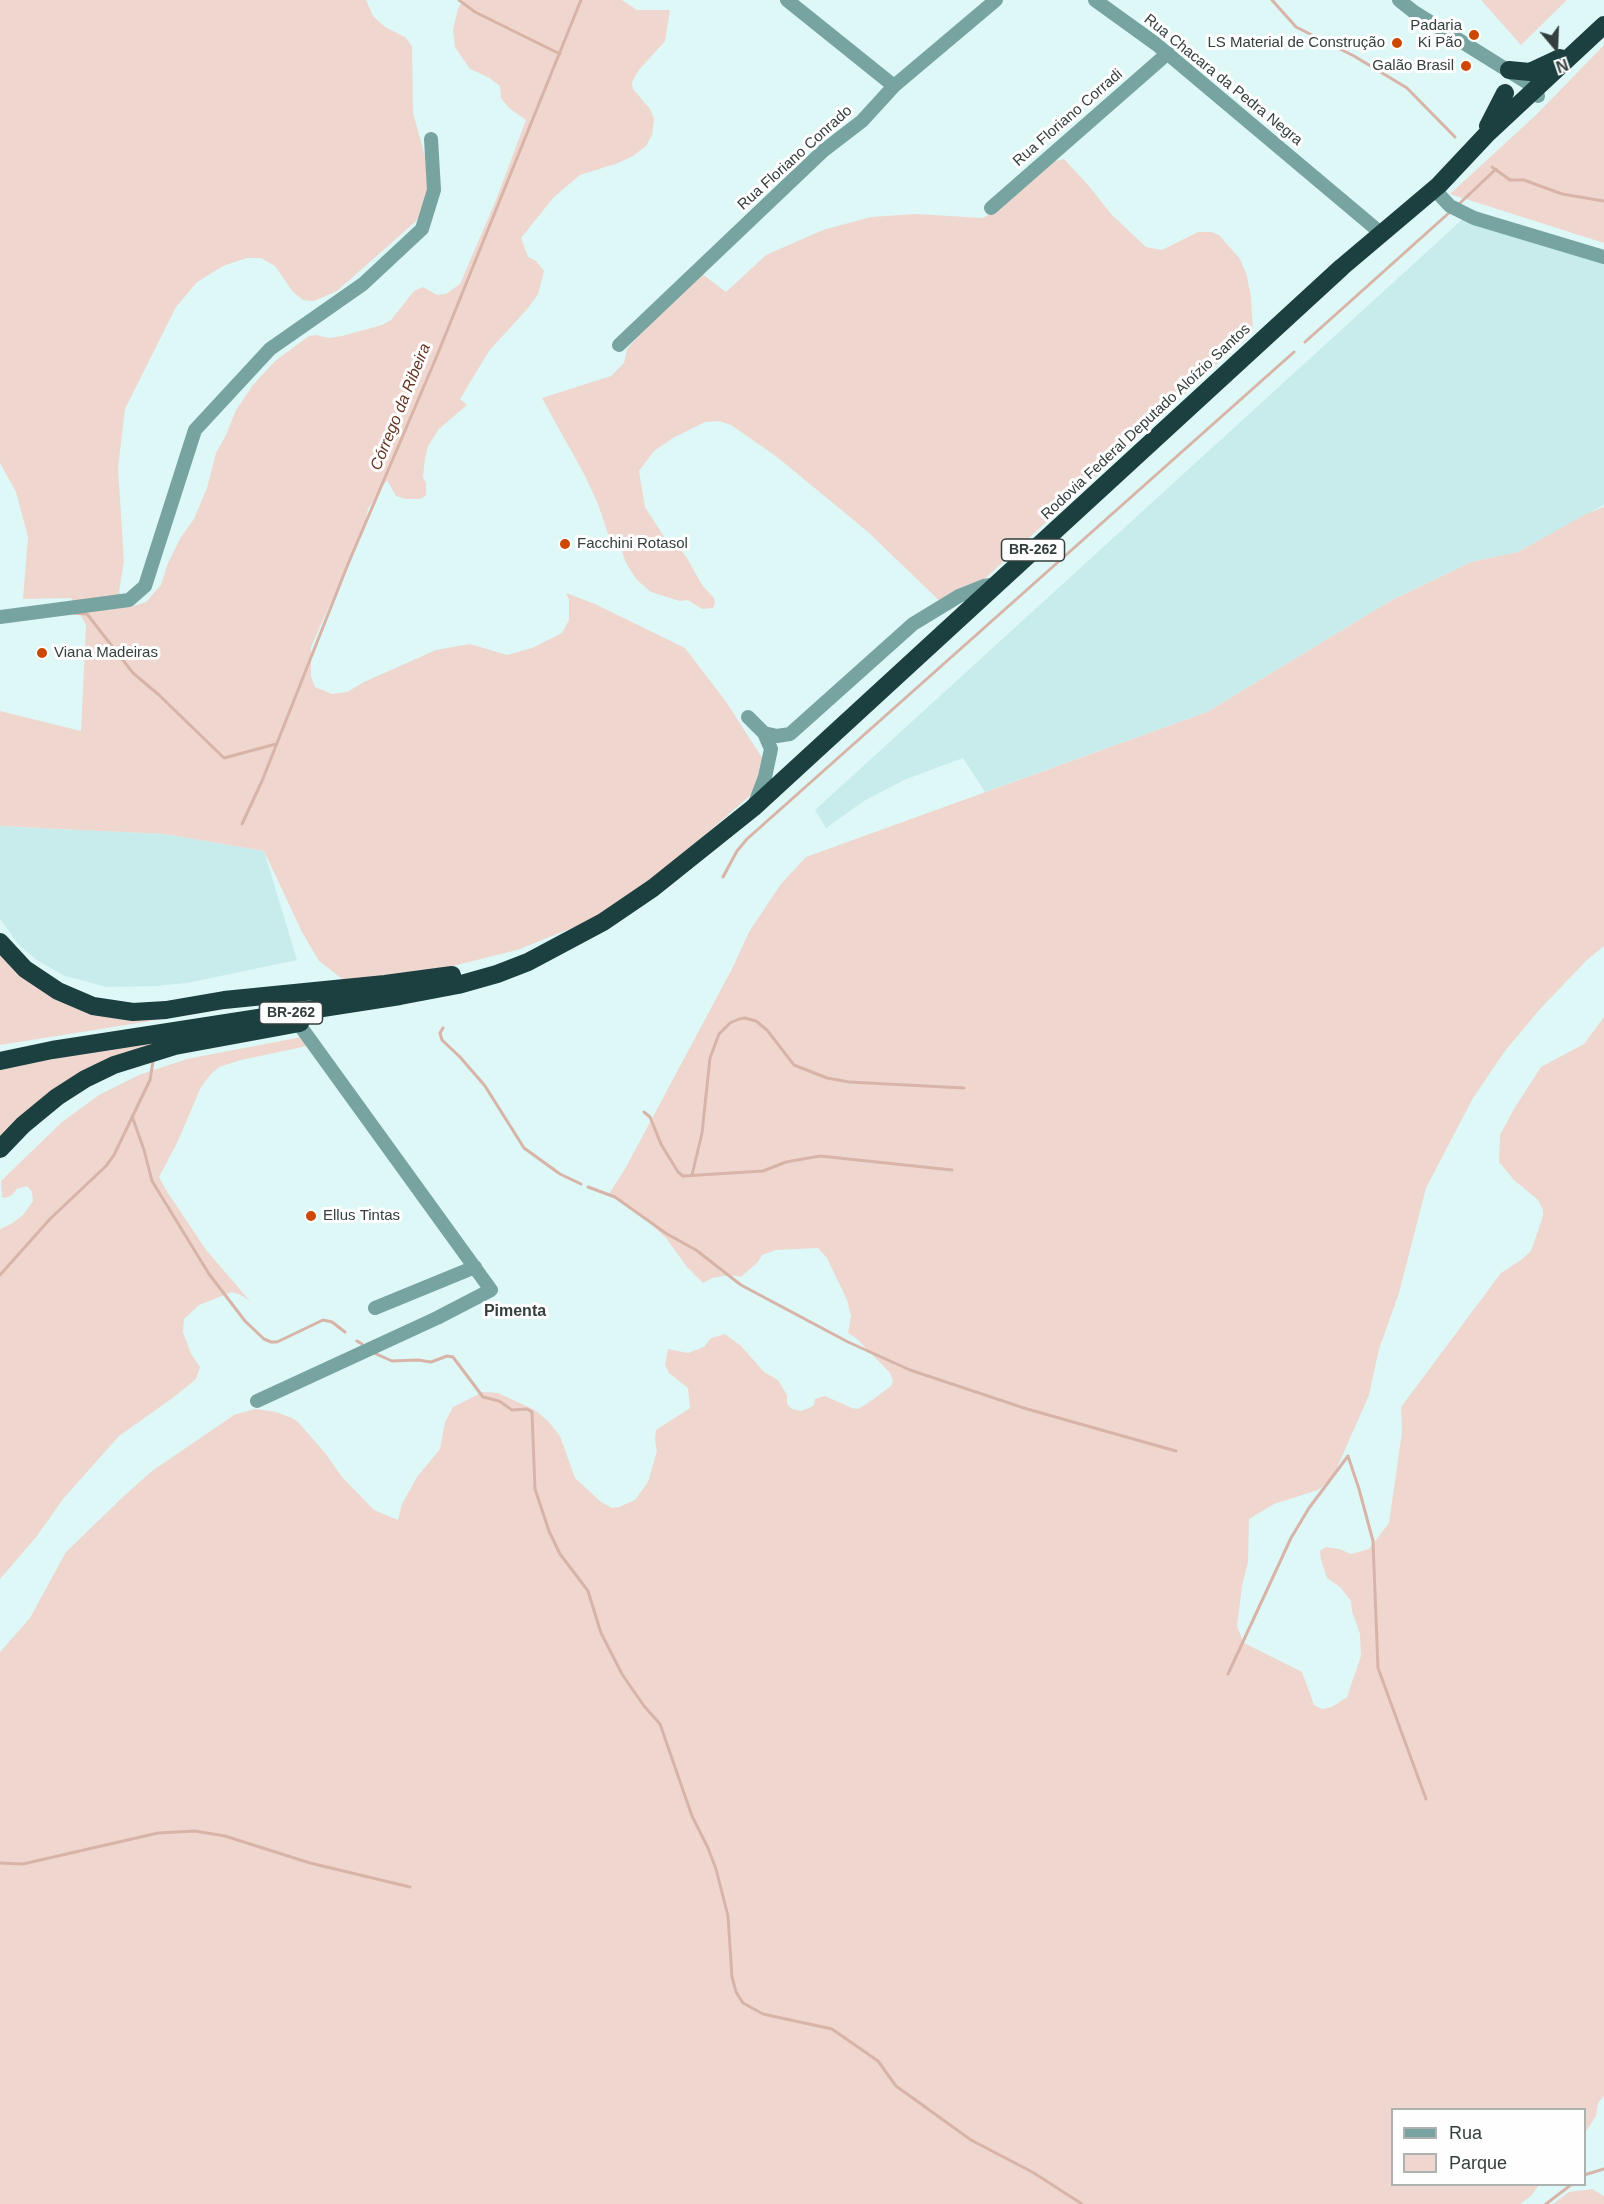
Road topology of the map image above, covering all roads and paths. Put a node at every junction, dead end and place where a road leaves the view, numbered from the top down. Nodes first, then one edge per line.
1 (787, 0) edge
2 (996, 0) edge
3 (1095, 0) edge
4 (1399, 0) edge
5 (1604, 25) edge
6 (1604, 31) edge
7 (1582, 46) junction
8 (1168, 53) junction
9 (1503, 68) junction
10 (894, 86) junction
11 (1536, 93) junction
12 (1514, 105) junction
13 (431, 139) dead end
14 (1436, 187) junction
15 (991, 208) dead end
16 (1382, 234) junction
17 (1604, 257) edge
18 (619, 345) dead end
19 (997, 584) junction
20 (0, 617) edge
21 (748, 717) dead end
22 (764, 734) junction
23 (753, 808) junction
24 (0, 942) edge
25 (562, 944) junction
26 (520, 965) junction
27 (475, 971) junction
28 (298, 1023) junction
29 (6, 1054) edge
30 (0, 1149) edge
31 (475, 1267) junction
32 (375, 1308) dead end
33 (257, 1401) dead end

1 - 10 street
2 - 10 street, Rua Floriano Conrado
3 - 8 street, Rua Chacara da Pedra Negra
4 - 9 street
5 - 7 highway, Rodovia Federal Deputado Aloízio Santos / BR-262
6 - 11 highway
7 - 9 highway
7 - 11 highway, Rodovia Federal Deputado Aloízio Santos / BR-262
8 - 15 street, Rua Floriano Corradi
8 - 16 street, Rua Chacara da Pedra Negra
9 - 11 street
9 - 12 street
10 - 18 street, Rua Floriano Conrado
11 - 12 highway, Rodovia Federal Deputado Aloízio Santos / BR-262
12 - 14 highway
12 - 14 highway, Rodovia Federal Deputado Aloízio Santos / BR-262
13 - 20 street
14 - 16 highway, Rodovia Federal Deputado Aloízio Santos / BR-262
14 - 17 street
16 - 19 highway, Rodovia Federal Deputado Aloízio Santos / BR-262
19 - 22 street
19 - 23 highway, Rodovia Federal Deputado Aloízio Santos / BR-262
21 - 22 street
22 - 23 street
23 - 25 highway, Rodovia Federal Deputado Aloízio Santos / BR-262
24 - 27 highway, BR-262
25 - 26 highway, BR-262
25 - 27 highway, BR-262
26 - 28 highway, BR-262
26 - 29 highway, BR-262
27 - 29 highway, BR-262
28 - 30 highway, BR-262
28 - 31 street
31 - 32 street
31 - 33 street

